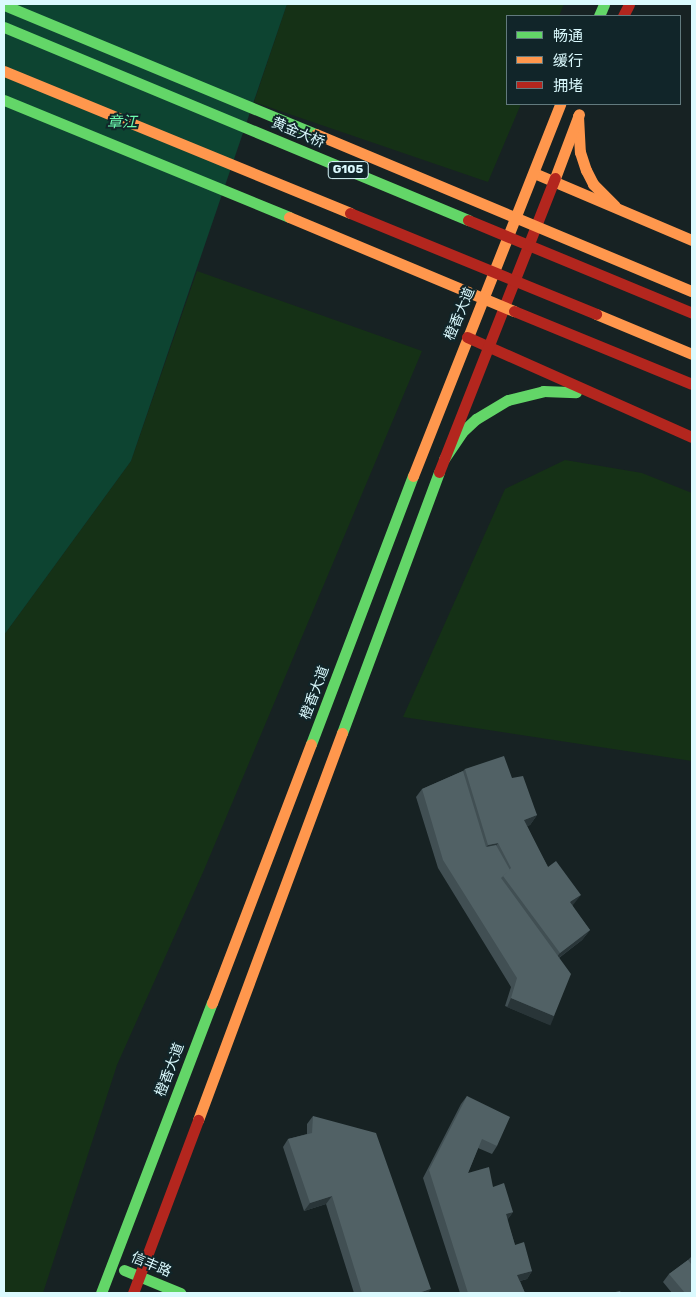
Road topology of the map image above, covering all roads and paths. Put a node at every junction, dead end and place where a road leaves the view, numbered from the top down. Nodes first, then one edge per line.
1 (4, 5) edge
2 (4, 27) edge
3 (4, 70) edge
4 (4, 100) edge
5 (560, 105) edge
6 (584, 105) edge
7 (578, 116) junction
8 (534, 173) junction
9 (554, 182) junction
10 (628, 215) junction
11 (692, 240) edge
12 (692, 291) edge
13 (692, 313) edge
14 (467, 337) junction
15 (490, 348) junction
16 (692, 354) edge
17 (692, 384) edge
18 (597, 397) junction
19 (692, 436) edge
20 (444, 459) junction
21 (110, 1264) junction
22 (140, 1276) junction
23 (101, 1293) edge
24 (133, 1293) edge
25 (180, 1293) edge

1 - 12 main road, bridge
2 - 13 main road, 黄金大桥 / G105, bridge
3 - 16 main road, bridge
4 - 17 main road, bridge
5 - 8 main road, 橙香大道
6 - 7 main road
7 - 9 main road
7 - 10 main road
8 - 9 main road
8 - 14 main road, 橙香大道
9 - 10 main road
9 - 15 main road
10 - 11 main road
14 - 15 main road
14 - 21 main road, 橙香大道
15 - 18 main road
15 - 20 main road
18 - 19 main road
18 - 20 main road
20 - 22 main road
21 - 22 main road, 信丰路
21 - 23 main road, 橙香大道
22 - 24 main road
22 - 25 main road, 信丰路

